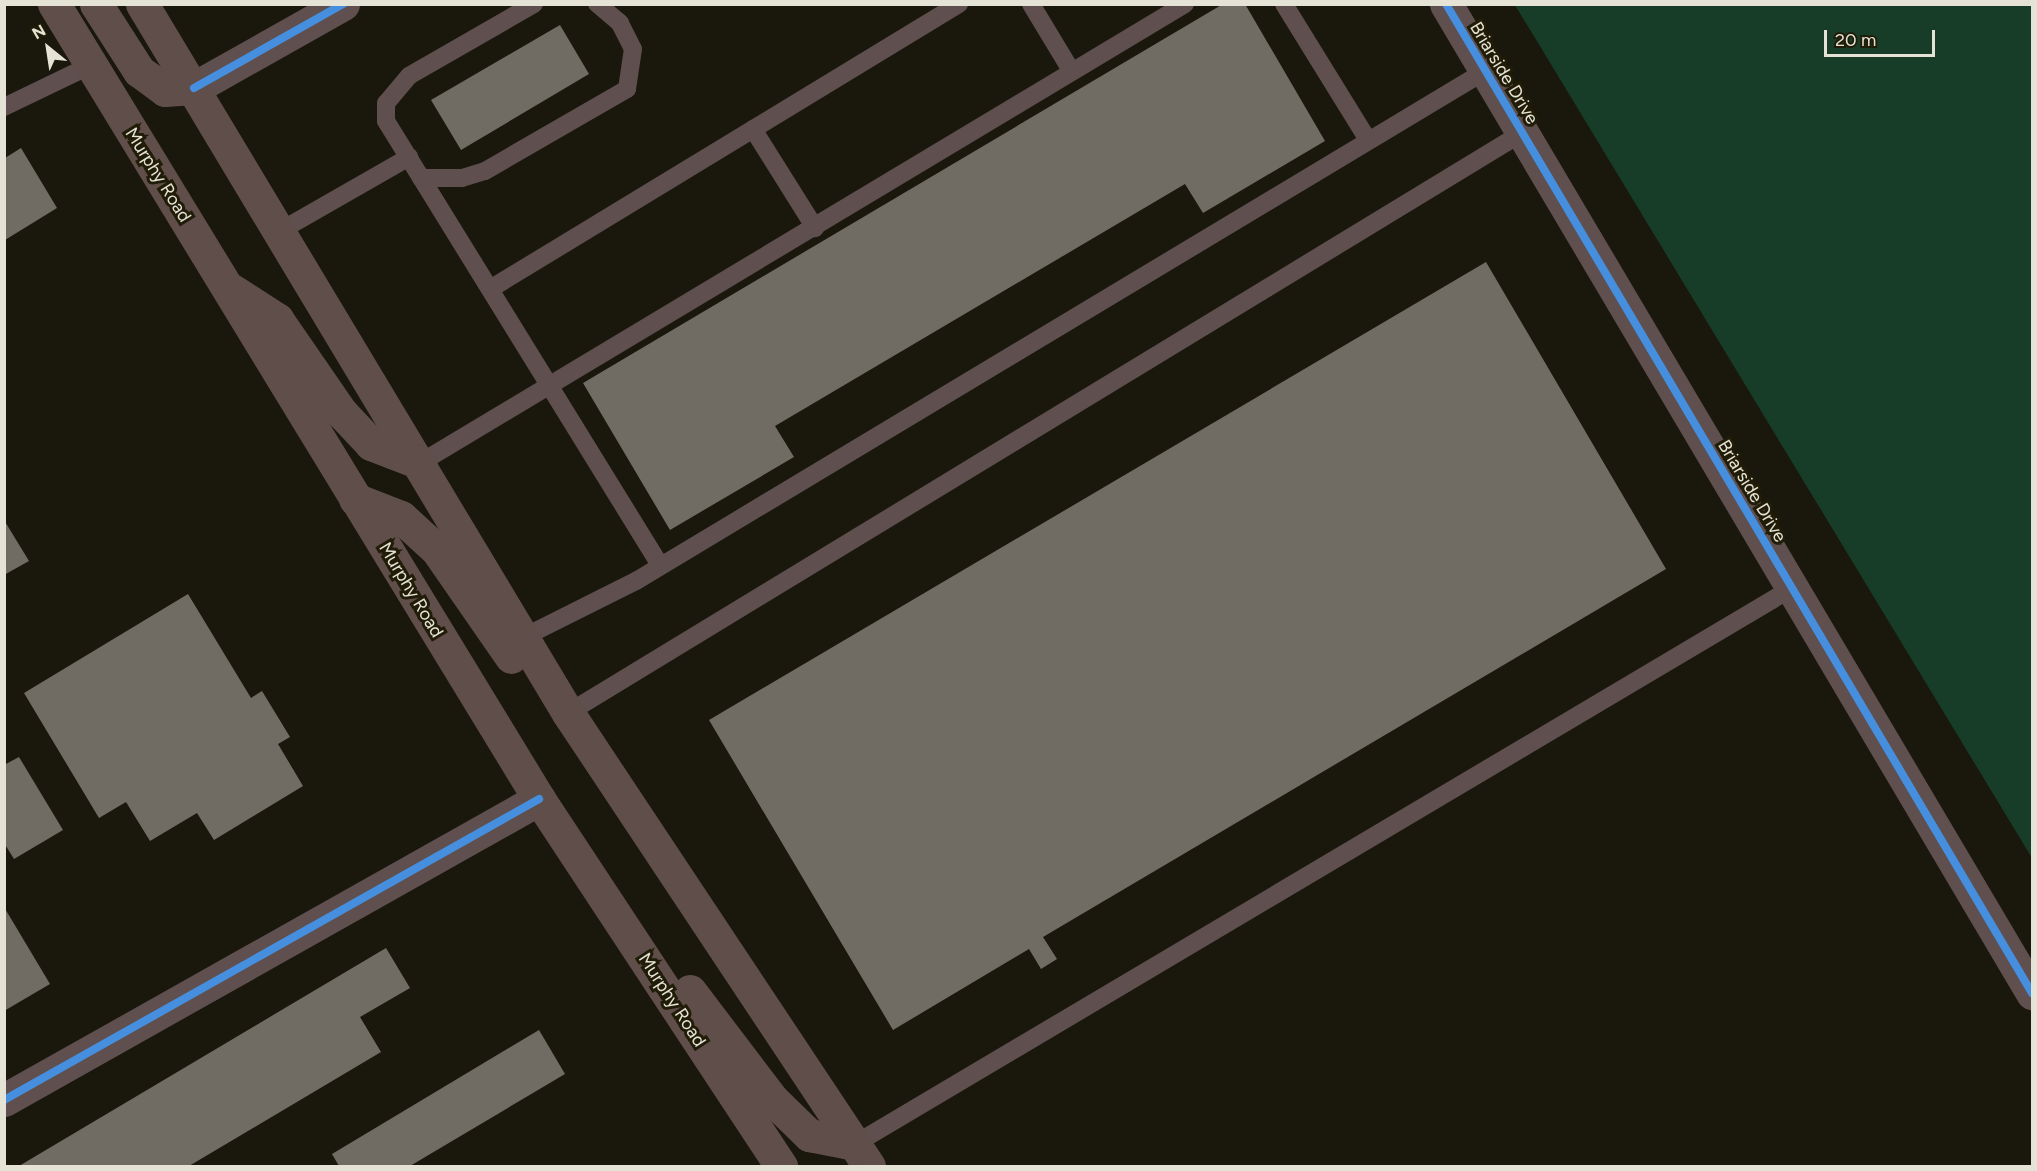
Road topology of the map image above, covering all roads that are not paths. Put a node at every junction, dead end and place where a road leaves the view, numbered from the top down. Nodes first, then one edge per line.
1 (54, 4) edge
2 (96, 4) edge
3 (142, 4) edge
4 (343, 4) edge
5 (534, 4) edge
6 (597, 4) edge
7 (959, 4) edge
8 (1031, 4) edge
9 (1185, 4) edge
10 (1284, 4) edge
11 (1446, 4) edge
12 (91, 65) junction
13 (1485, 71) junction
14 (1072, 72) junction
15 (194, 88) junction
16 (4, 107) edge
17 (753, 129) junction
18 (1522, 133) junction
19 (1368, 140) junction
20 (409, 157) junction
21 (422, 178) junction
22 (815, 228) junction
23 (280, 231) junction
24 (226, 286) junction
25 (490, 289) junction
26 (550, 387) junction
27 (420, 463) junction
28 (355, 499) junction
29 (660, 565) junction
30 (1792, 588) junction
31 (522, 638) junction
32 (568, 713) junction
33 (539, 800) junction
34 (646, 961) junction
35 (2032, 993) edge
36 (4, 1100) edge
37 (862, 1155) edge
38 (782, 1167) edge

1 - 12 main road, Murphy Road
2 - 15 main road
3 - 15 main road
4 - 15 street
5 - 20 lane
6 - 21 lane
7 - 17 lane
8 - 14 lane
9 - 14 lane
10 - 19 lane
11 - 13 street, Briarside Drive
12 - 16 lane
12 - 24 main road, Murphy Road
13 - 18 street, Briarside Drive
13 - 19 lane
14 - 22 lane
15 - 23 main road
17 - 22 lane
17 - 25 lane
18 - 30 street, Briarside Drive
18 - 32 lane
19 - 29 lane
20 - 21 lane
20 - 23 lane
21 - 25 lane
22 - 26 lane
23 - 27 main road
24 - 27 main road
24 - 28 main road, Murphy Road
25 - 26 lane
26 - 27 lane
26 - 29 lane
27 - 31 main road
28 - 32 main road
28 - 33 main road, Murphy Road
29 - 31 lane
30 - 35 street, Briarside Drive
30 - 37 lane
31 - 32 main road
32 - 37 main road
33 - 34 main road, Murphy Road
33 - 36 street
34 - 37 main road
34 - 38 main road, Murphy Road

